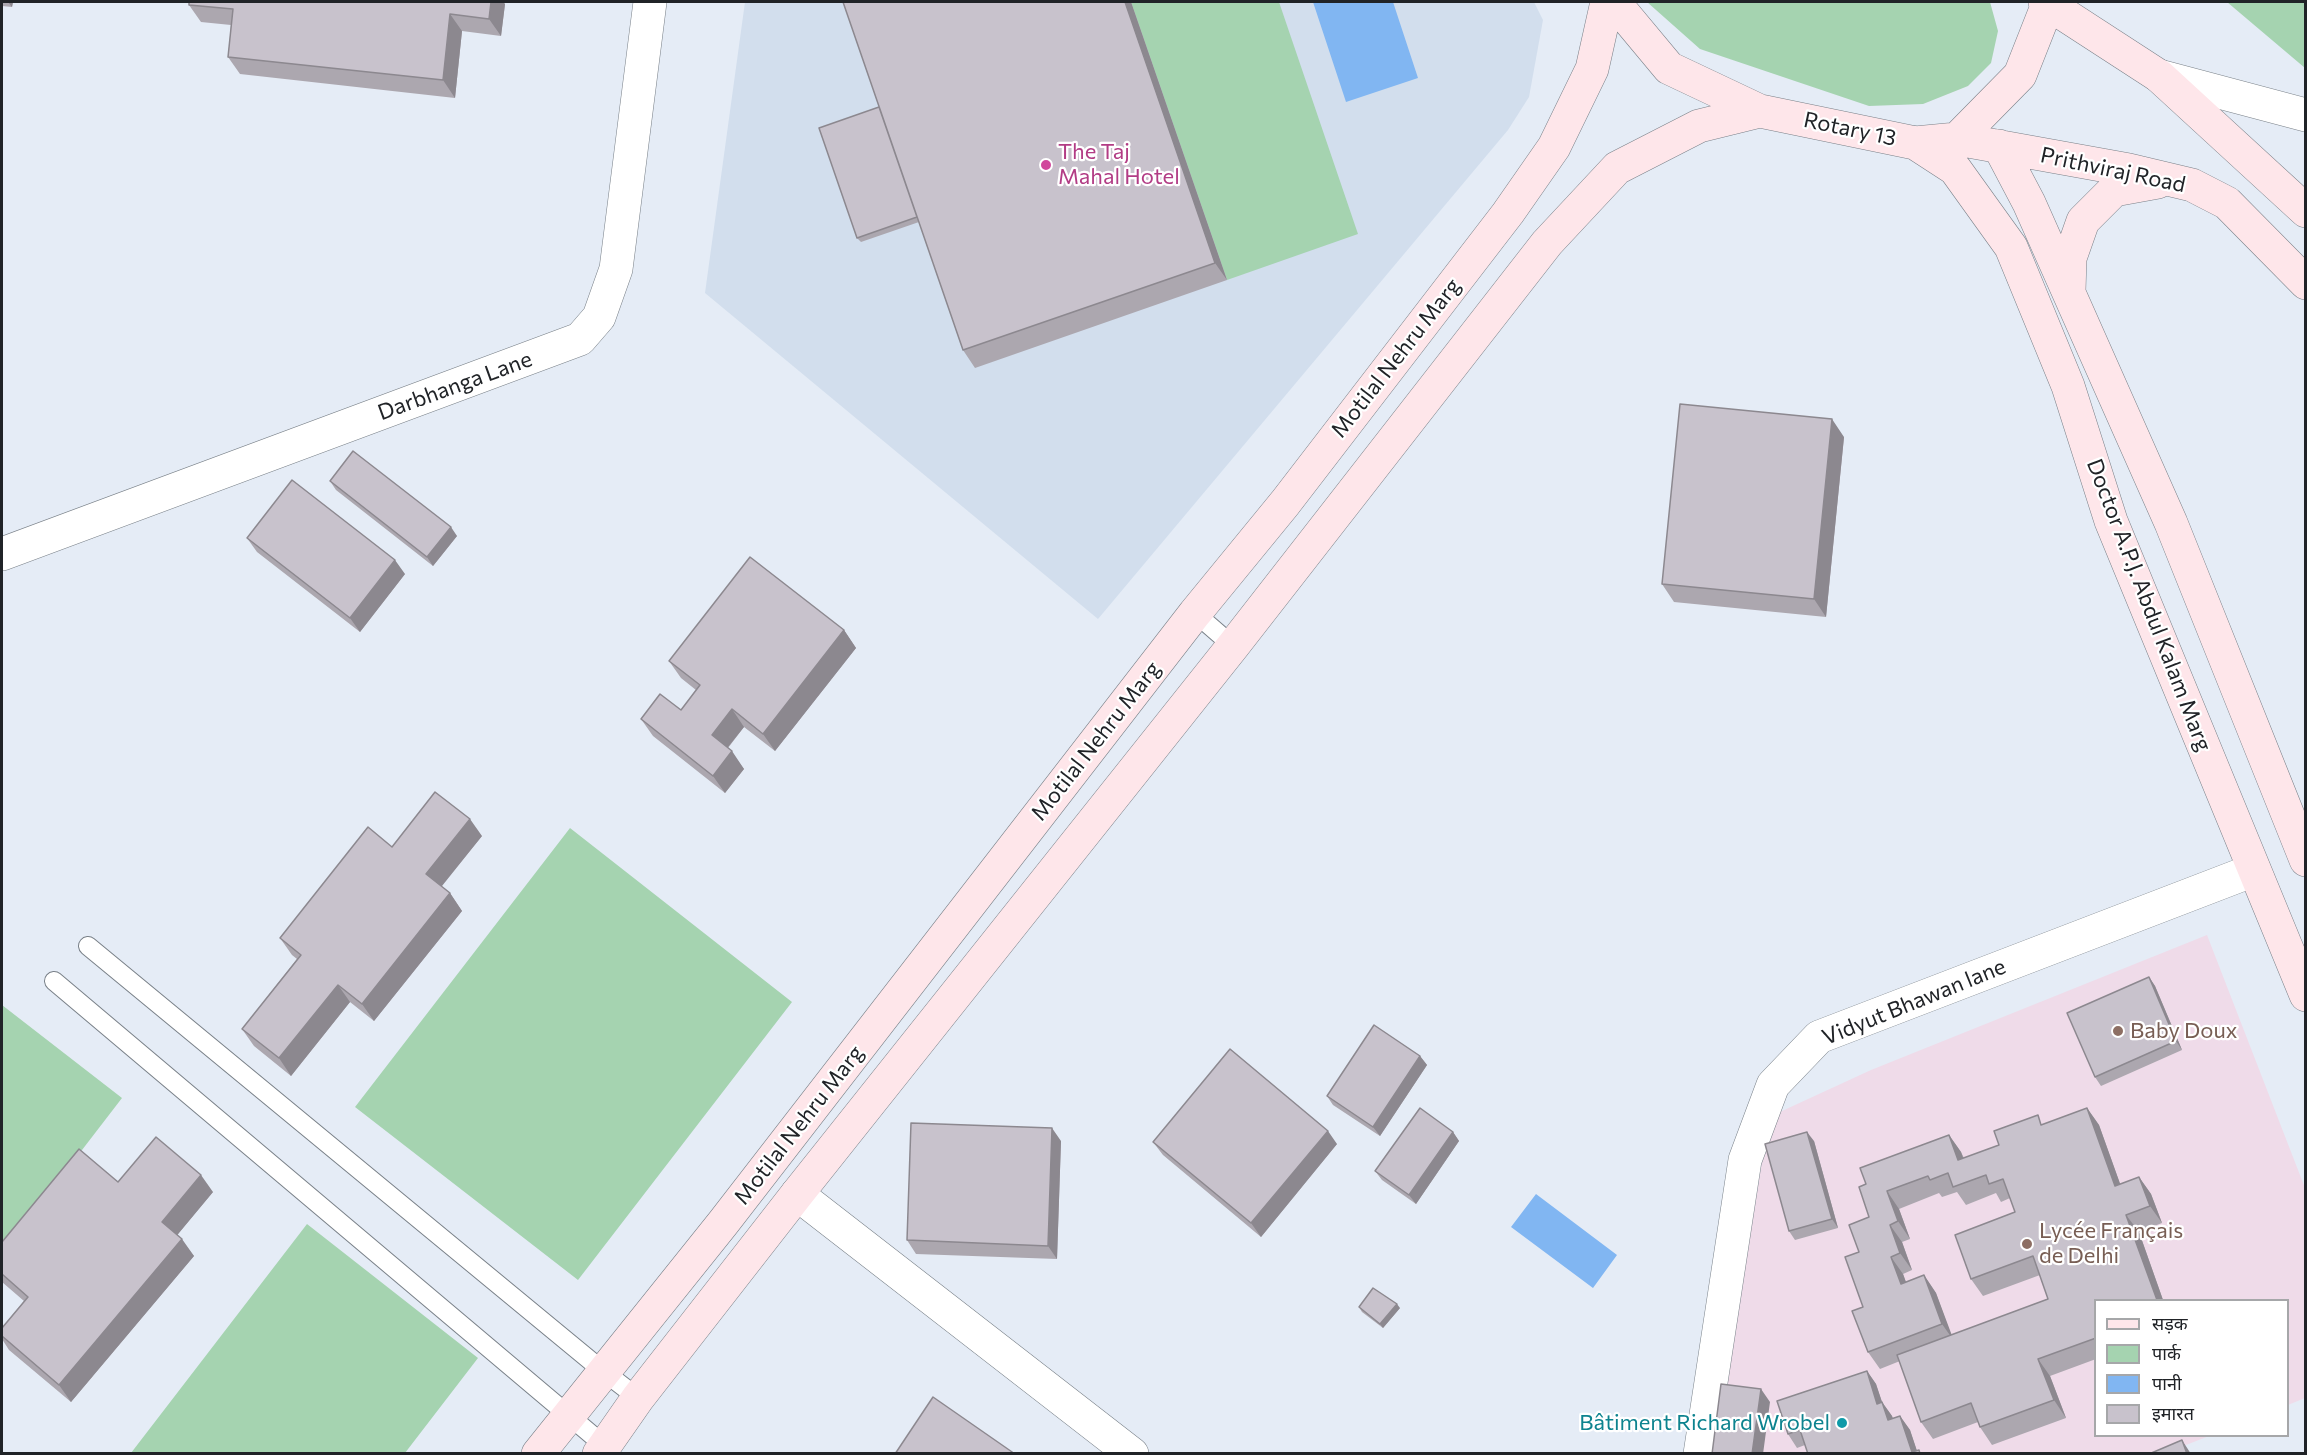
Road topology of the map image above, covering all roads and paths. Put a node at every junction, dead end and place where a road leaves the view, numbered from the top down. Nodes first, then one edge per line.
1 (650, 2) edge
2 (1607, 2) edge
3 (1614, 2) edge
4 (2046, 3) edge
5 (2159, 76) junction
6 (1760, 111) junction
7 (2306, 116) edge
8 (1958, 139) junction
9 (1915, 143) junction
10 (1999, 146) junction
11 (2169, 180) junction
12 (2306, 212) edge
13 (2306, 283) edge
14 (2069, 292) junction
15 (2, 554) edge
16 (1195, 613) junction
17 (1233, 646) junction
18 (2306, 860) edge
19 (2254, 870) junction
20 (88, 946) dead end
21 (54, 981) dead end
22 (2306, 994) edge
23 (797, 1194) junction
24 (603, 1371) junction
25 (638, 1398) junction
26 (567, 1414) junction
27 (602, 1450) edge
28 (538, 1454) edge
29 (1132, 1454) edge
30 (1700, 1454) edge

1 - 15 street, Darbhanga Lane
2 - 16 main road, Motilal Nehru Marg
3 - 6 main road, Rotary 13
4 - 5 main road
4 - 8 main road
5 - 7 street
5 - 12 main road
6 - 9 main road, Rotary 13
6 - 17 main road, Motilal Nehru Marg
8 - 9 main road, Rotary 13
8 - 10 main road, Prithviraj Road
9 - 19 main road, Doctor A.P.J. Abdul Kalam Marg
10 - 11 main road, Prithviraj Road
10 - 14 main road, Doctor A.P.J. Abdul Kalam Marg
11 - 13 main road, Prithviraj Road
11 - 14 main road
14 - 18 main road, Doctor A.P.J. Abdul Kalam Marg
16 - 17 lane
16 - 24 main road, Motilal Nehru Marg
17 - 23 main road, Motilal Nehru Marg
19 - 22 main road, Doctor A.P.J. Abdul Kalam Marg
19 - 30 street, Vidyut Bhawan lane
20 - 24 lane
21 - 26 lane
23 - 25 main road, Motilal Nehru Marg
23 - 29 street
24 - 25 lane
24 - 26 main road, Motilal Nehru Marg
25 - 27 main road, Motilal Nehru Marg
26 - 27 lane
26 - 28 main road, Motilal Nehru Marg

